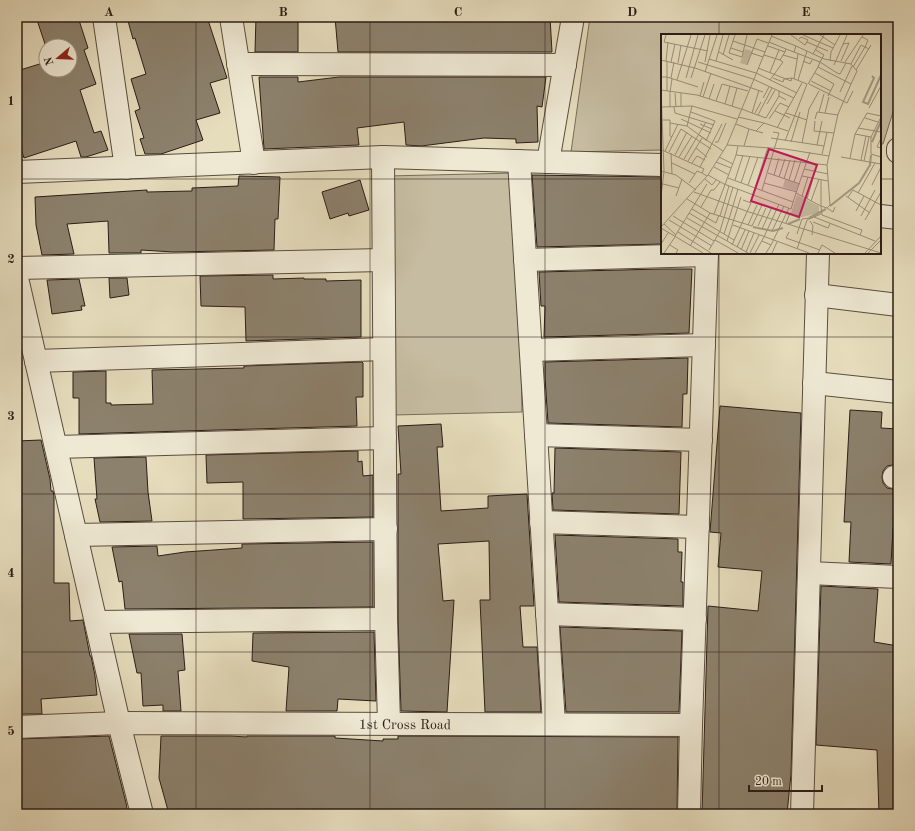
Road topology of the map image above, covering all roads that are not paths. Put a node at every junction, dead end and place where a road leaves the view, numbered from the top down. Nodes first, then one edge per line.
1 (104, 17) edge
2 (231, 17) edge
3 (573, 17) edge
4 (238, 64) junction
5 (565, 65) junction
6 (383, 156) junction
7 (519, 161) junction
8 (548, 162) junction
9 (254, 163) junction
10 (661, 165) edge
11 (126, 168) junction
12 (17, 172) edge
13 (881, 216) edge
14 (898, 218) edge
15 (707, 254) edge
16 (818, 254) edge
17 (384, 260) junction
18 (525, 260) junction
19 (17, 268) edge
20 (17, 278) edge
21 (816, 295) junction
22 (898, 305) edge
23 (704, 345) junction
24 (384, 349) junction
25 (531, 350) junction
26 (36, 361) junction
27 (814, 383) junction
28 (898, 392) edge
29 (536, 435) junction
30 (385, 438) junction
31 (701, 440) junction
32 (56, 446) junction
33 (541, 522) junction
34 (698, 527) junction
35 (386, 529) junction
36 (76, 534) junction
37 (809, 573) junction
38 (898, 577) edge
39 (547, 614) junction
40 (386, 619) junction
41 (695, 619) junction
42 (96, 622) junction
43 (119, 723) junction
44 (389, 723) junction
45 (554, 724) junction
46 (691, 725) junction
47 (17, 727) edge
48 (142, 814) edge
49 (689, 814) edge
50 (802, 814) edge

1 - 11 street
2 - 4 street
3 - 5 street
4 - 5 street
4 - 9 street
5 - 8 street
6 - 7 street
6 - 9 street
6 - 17 street
7 - 8 street
7 - 18 street
8 - 10 street
9 - 11 street
11 - 12 street
13 - 14 street
15 - 18 street
15 - 23 street
16 - 21 street
17 - 19 street
17 - 24 street
18 - 25 street
20 - 26 street
21 - 22 street
21 - 27 street
23 - 25 street
23 - 31 street
24 - 26 street
24 - 30 street
25 - 29 street
26 - 32 street
27 - 28 street
27 - 37 street
29 - 31 street
29 - 33 street
30 - 32 street
30 - 35 street
31 - 34 street
32 - 36 street
33 - 34 street
33 - 39 street
34 - 41 street
35 - 36 street
35 - 40 street
36 - 42 street
37 - 38 street
37 - 50 street
39 - 41 street
39 - 45 street
40 - 42 street
40 - 44 street
41 - 46 street
42 - 43 street
43 - 44 street, 1st Cross Road
43 - 47 street, 1st Cross Road
43 - 48 street
44 - 45 street, 1st Cross Road
45 - 46 street, 1st Cross Road
46 - 49 street

